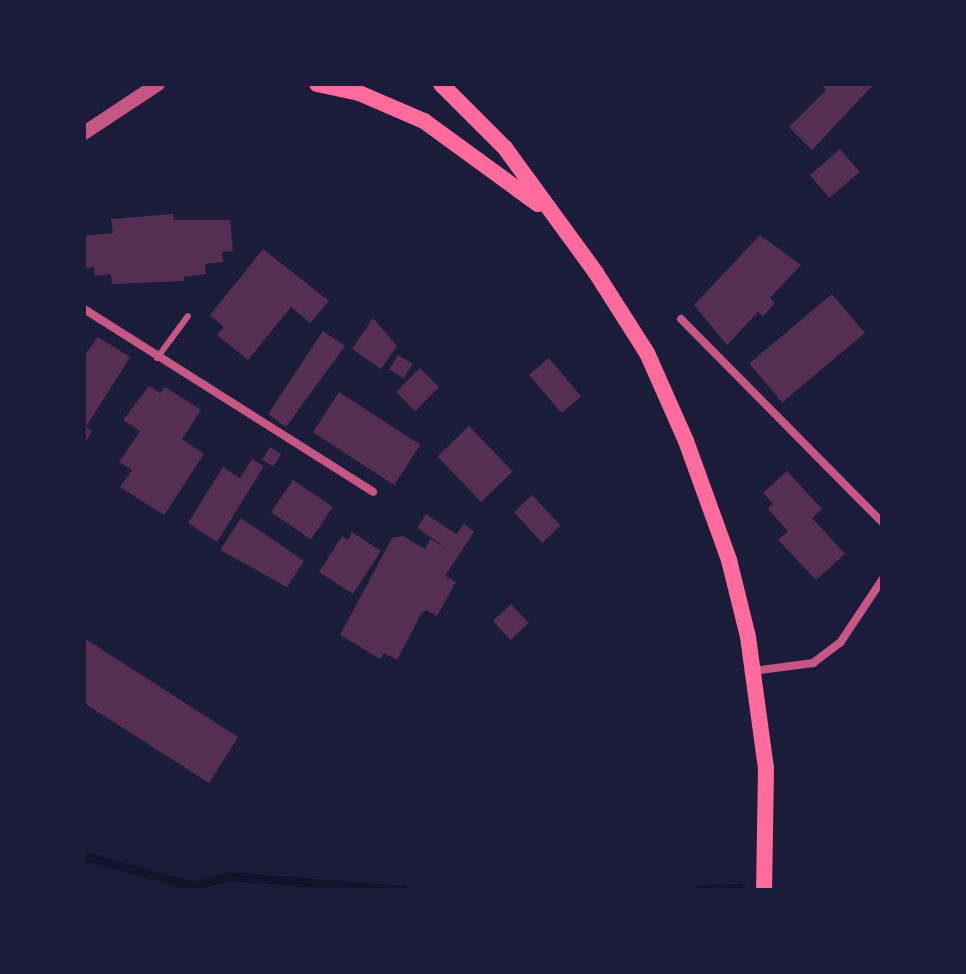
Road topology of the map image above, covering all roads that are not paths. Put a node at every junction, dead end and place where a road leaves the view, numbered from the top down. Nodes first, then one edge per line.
1 (158, 84) edge
2 (317, 84) edge
3 (441, 84) edge
4 (84, 133) edge
5 (547, 211) junction
6 (84, 309) edge
7 (188, 316) dead end
8 (681, 319) dead end
9 (157, 358) junction
10 (373, 492) dead end
11 (882, 522) edge
12 (882, 580) edge
13 (753, 671) junction
14 (764, 890) edge

1 - 4 street
2 - 5 main road
3 - 5 main road
5 - 13 main road
6 - 9 street
7 - 9 lane
8 - 11 street
9 - 10 street
12 - 13 street
13 - 14 main road

